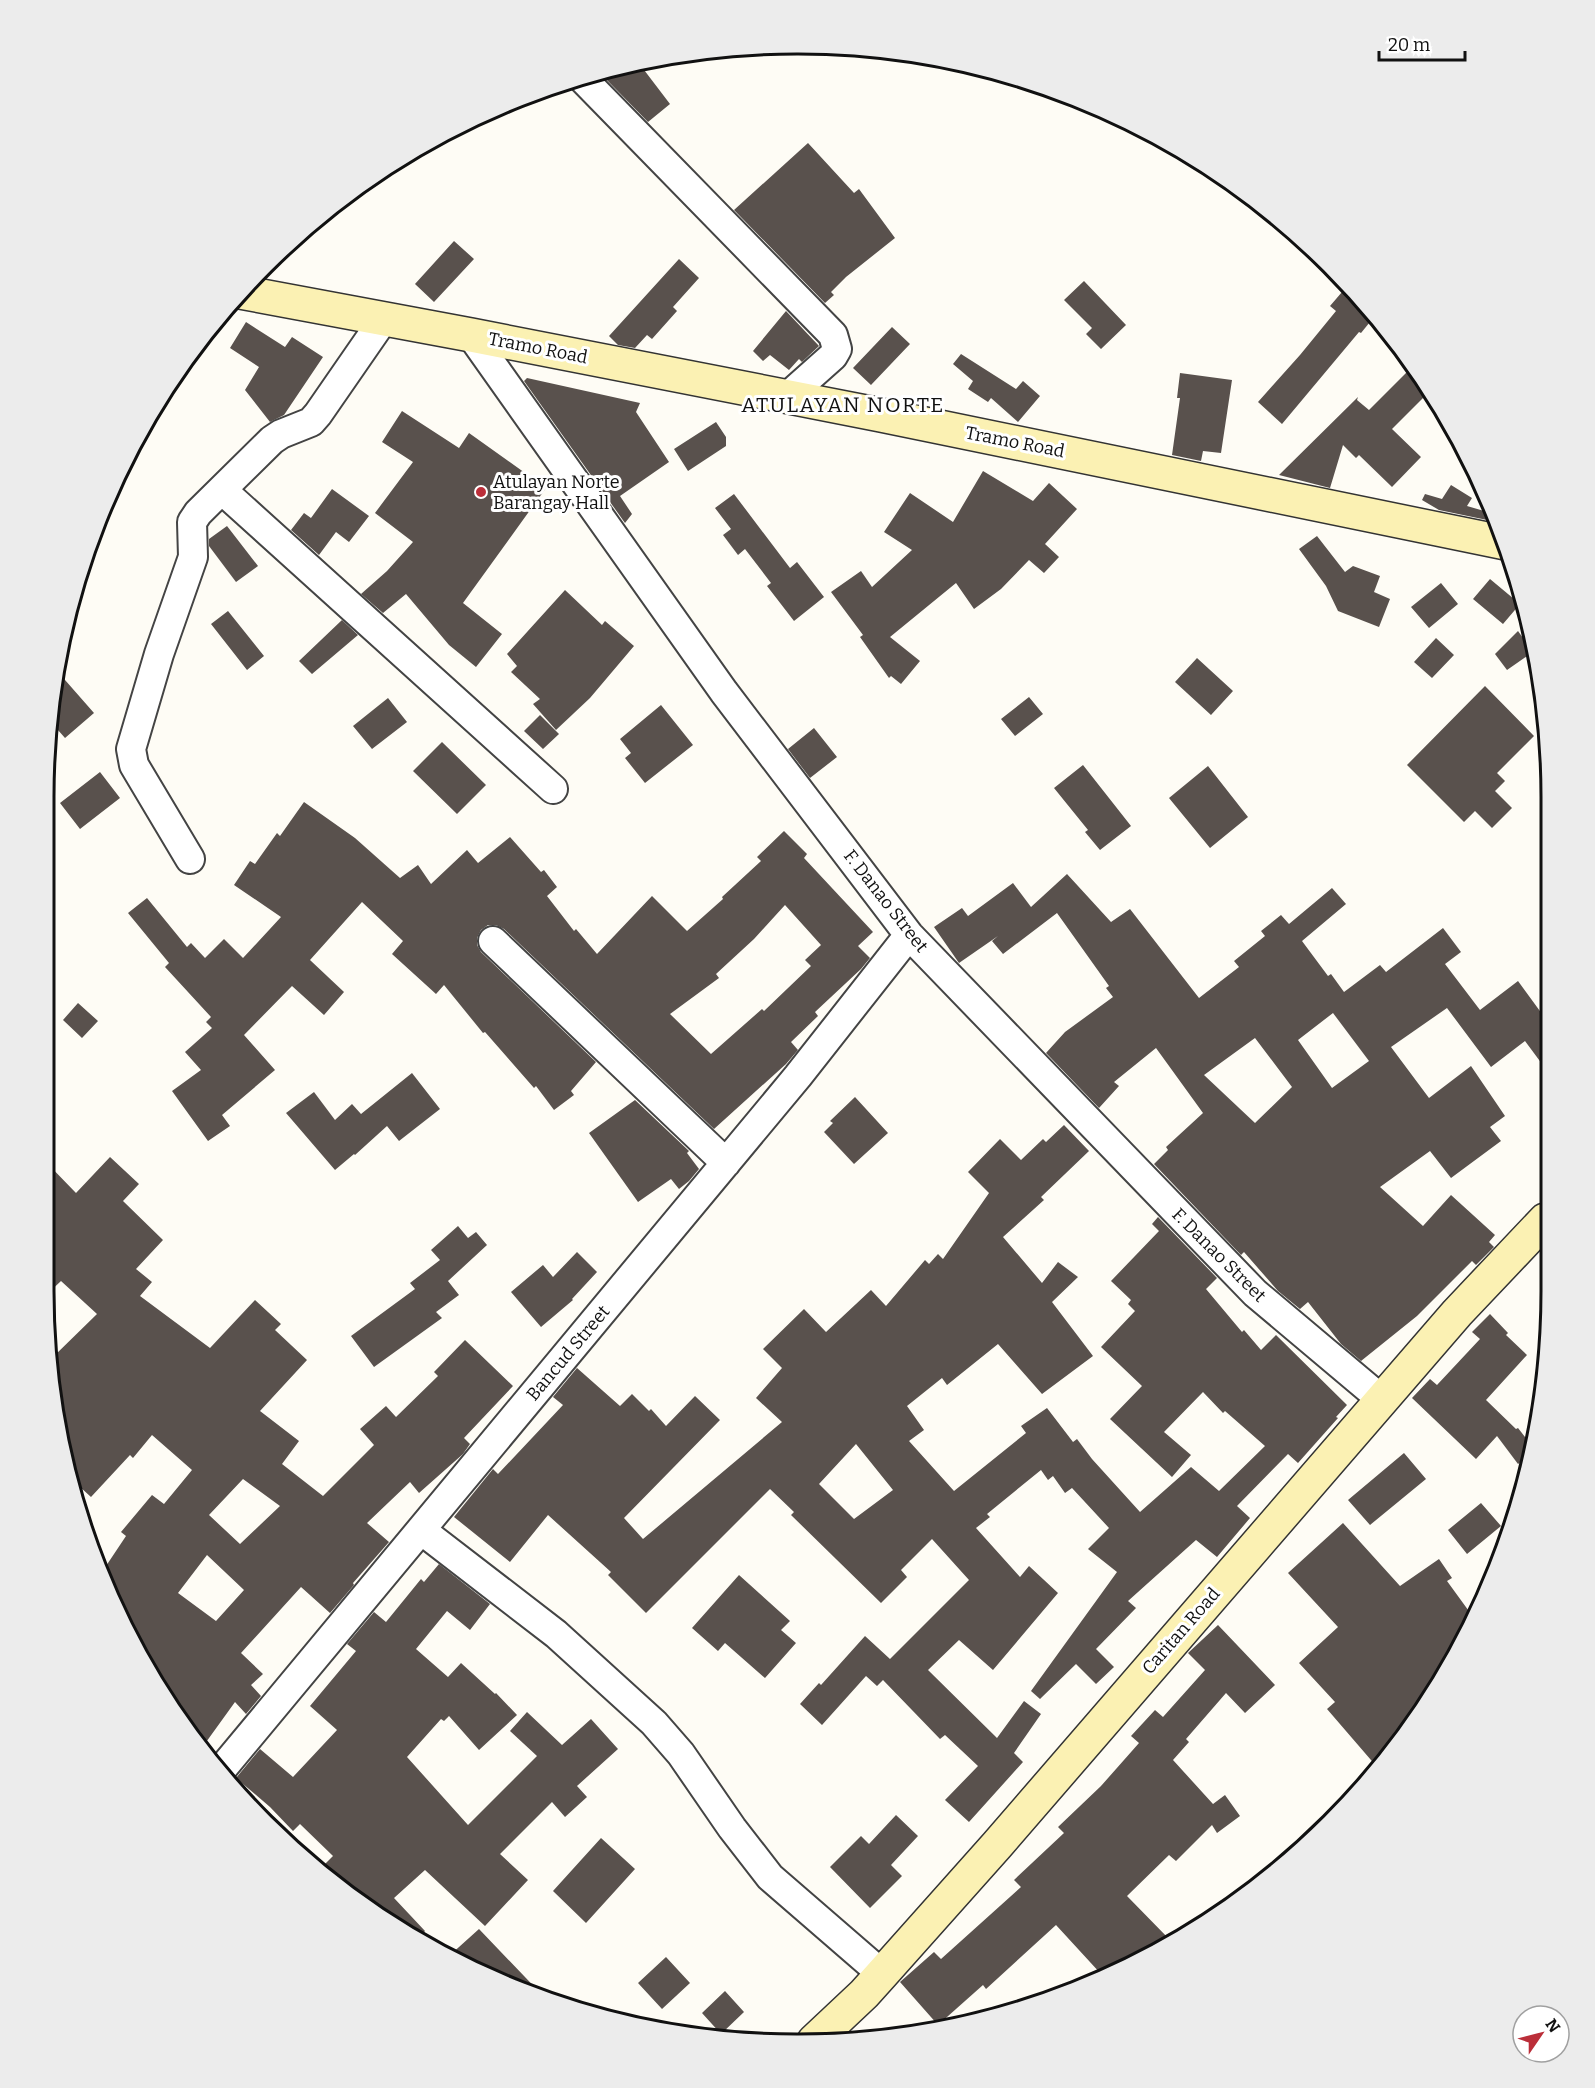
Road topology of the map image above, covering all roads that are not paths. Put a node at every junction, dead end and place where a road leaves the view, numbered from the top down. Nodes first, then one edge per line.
1 (588, 84) edge
2 (251, 294) edge
3 (383, 320) junction
4 (471, 335) junction
5 (787, 397) junction
6 (222, 490) junction
7 (1495, 541) edge
8 (553, 789) dead end
9 (190, 859) dead end
10 (909, 935) junction
11 (494, 941) dead end
12 (726, 1162) junction
13 (1541, 1224) edge
14 (1381, 1399) junction
15 (421, 1530) junction
16 (226, 1765) edge
17 (882, 1974) junction
18 (823, 2033) edge

1 - 5 street
2 - 3 main road, Tramo Road
3 - 4 main road, Tramo Road
3 - 6 street
4 - 5 main road, Tramo Road
4 - 10 street, F. Danao Street
5 - 7 main road, Tramo Road
6 - 8 street
6 - 9 street
10 - 12 street, Bancud Street
10 - 14 street, F. Danao Street
11 - 12 street
12 - 15 street, Bancud Street
13 - 14 main road, Caritan Road
14 - 17 main road, Caritan Road
15 - 16 street, Bancud Street
15 - 17 street
17 - 18 main road, Caritan Road

